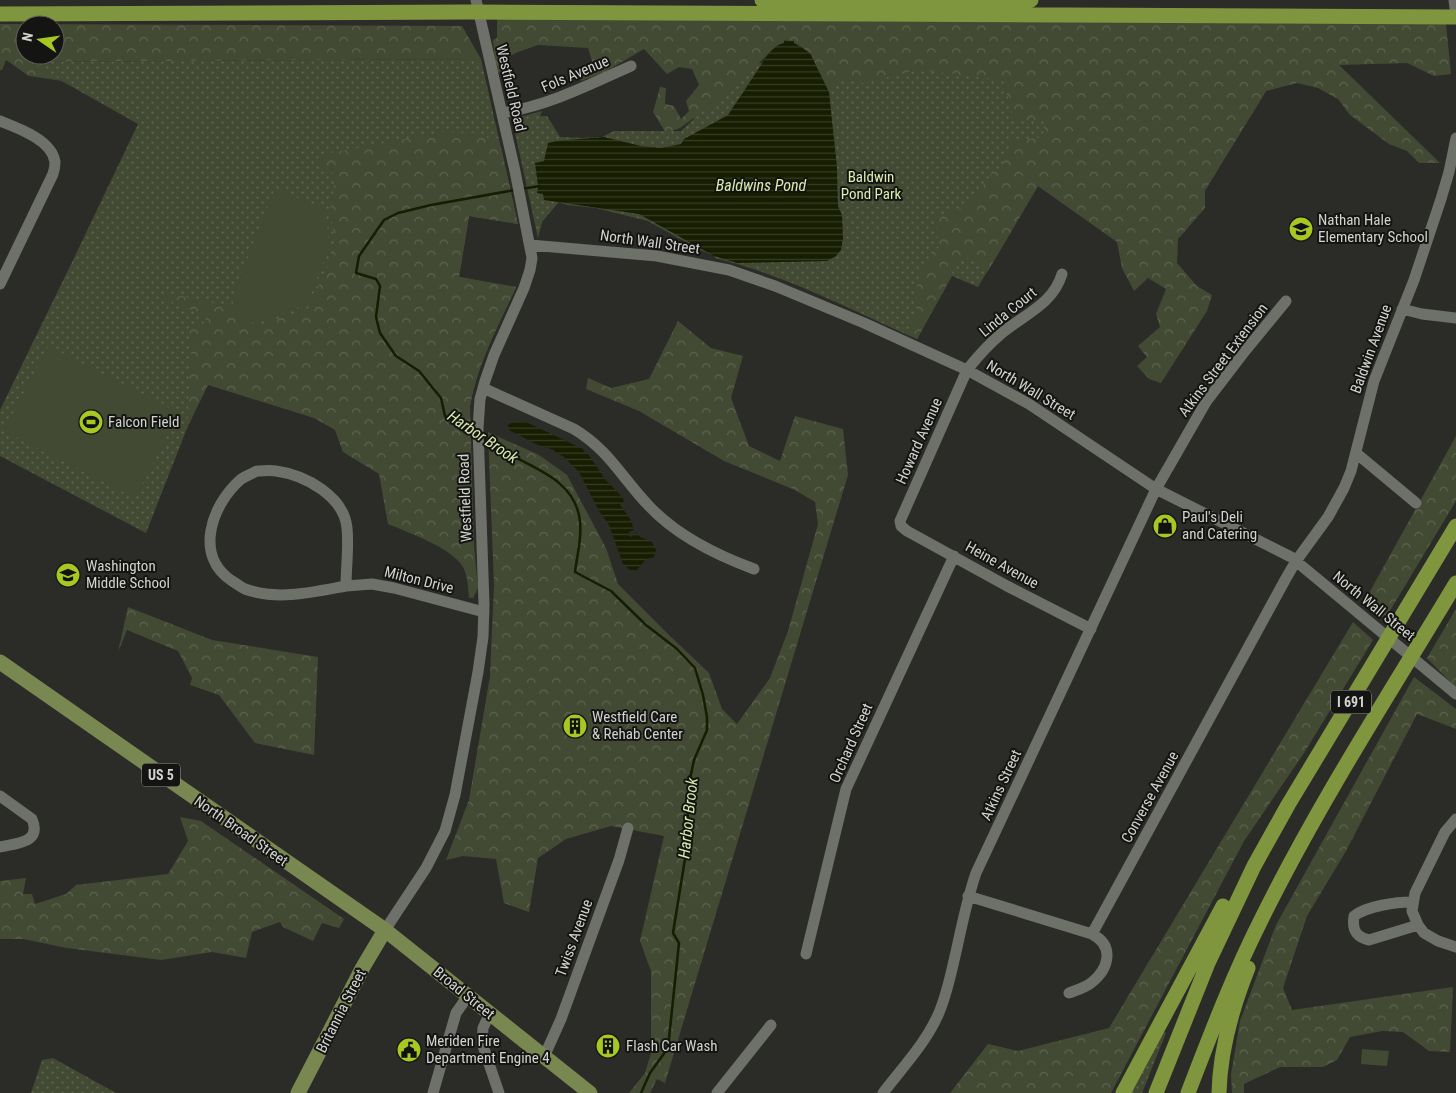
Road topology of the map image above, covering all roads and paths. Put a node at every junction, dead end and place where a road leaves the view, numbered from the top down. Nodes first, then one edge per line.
1 (762, 0) edge
2 (1031, 0) edge
3 (1454, 0) edge
4 (473, 6) edge
5 (851, 7) edge
6 (0, 14) edge
7 (1456, 16) edge
8 (631, 66) dead end
9 (502, 113) junction
10 (0, 121) edge
11 (1456, 138) edge
12 (530, 245) junction
13 (1062, 274) dead end
14 (0, 284) edge
15 (1286, 301) dead end
16 (1402, 309) junction
17 (1456, 318) edge
18 (967, 370) junction
19 (483, 388) junction
20 (1356, 453) junction
21 (1156, 489) junction
22 (1416, 503) dead end
23 (901, 526) joint
24 (1456, 526) edge
25 (954, 556) junction
26 (1296, 561) junction
27 (754, 569) dead end
28 (1456, 583) edge
29 (346, 586) junction
30 (484, 612) junction
31 (1091, 629) junction
32 (0, 662) edge
33 (1456, 694) edge
34 (0, 796) edge
35 (1456, 819) edge
36 (628, 828) dead end
37 (0, 847) edge
38 (1248, 879) junction
39 (968, 896) junction
40 (1412, 902) junction
41 (1259, 923) junction
42 (1418, 925) junction
43 (385, 930) junction
44 (1092, 934) junction
45 (1456, 948) edge
46 (806, 954) dead end
47 (1069, 993) dead end
48 (468, 996) junction
49 (490, 1014) junction
50 (771, 1025) dead end
51 (544, 1057) junction
52 (298, 1093) edge
53 (432, 1093) edge
54 (499, 1093) edge
55 (590, 1093) edge
56 (717, 1093) edge
57 (882, 1093) edge
58 (1123, 1093) edge
59 (1156, 1093) edge
60 (1188, 1093) edge
61 (1219, 1093) edge

1 - 5 highway
2 - 5 highway
3 - 7 street
4 - 5 highway
4 - 6 highway
4 - 9 street, Westfield Road
5 - 7 highway
8 - 9 street, Fols Avenue
9 - 12 street, Westfield Road
10 - 14 street
11 - 16 street, Baldwin Avenue
12 - 18 street, North Wall Street
12 - 19 street, Westfield Road
13 - 18 street, Linda Court
15 - 21 street, Atkins Street Extension
16 - 17 street
16 - 20 street, Baldwin Avenue
18 - 21 street, North Wall Street
18 - 23 street, Howard Avenue
19 - 27 street
19 - 30 street, Westfield Road
20 - 22 street
20 - 26 street, Baldwin Avenue
21 - 26 street, North Wall Street
21 - 31 street, Atkins Street
23 - 25 street, Heine Avenue
24 - 38 highway, I 691
25 - 31 street, Heine Avenue
25 - 46 street, Orchard Street
26 - 33 street, North Wall Street
26 - 44 street, Converse Avenue
28 - 41 highway, I 691
29 - 29 street, Milton Drive
29 - 30 street, Milton Drive
30 - 43 street, Westfield Road
31 - 39 street, Atkins Street
32 - 43 main road, North Broad Street / US 5
34 - 37 street
35 - 40 street
36 - 51 street, Twiss Avenue
38 - 58 highway
38 - 59 highway, I 691
39 - 44 street
39 - 57 street, Atkins Street
40 - 42 street
40 - 42 street
41 - 60 highway, I 691
41 - 61 highway
42 - 45 street
43 - 48 main road, Broad Street / US 5
43 - 52 main road, Britannia Street
44 - 47 street
48 - 49 main road, Broad Street / US 5
48 - 53 street
49 - 51 main road, Broad Street / US 5
49 - 54 street
50 - 56 street
51 - 55 main road, Broad Street / US 5

